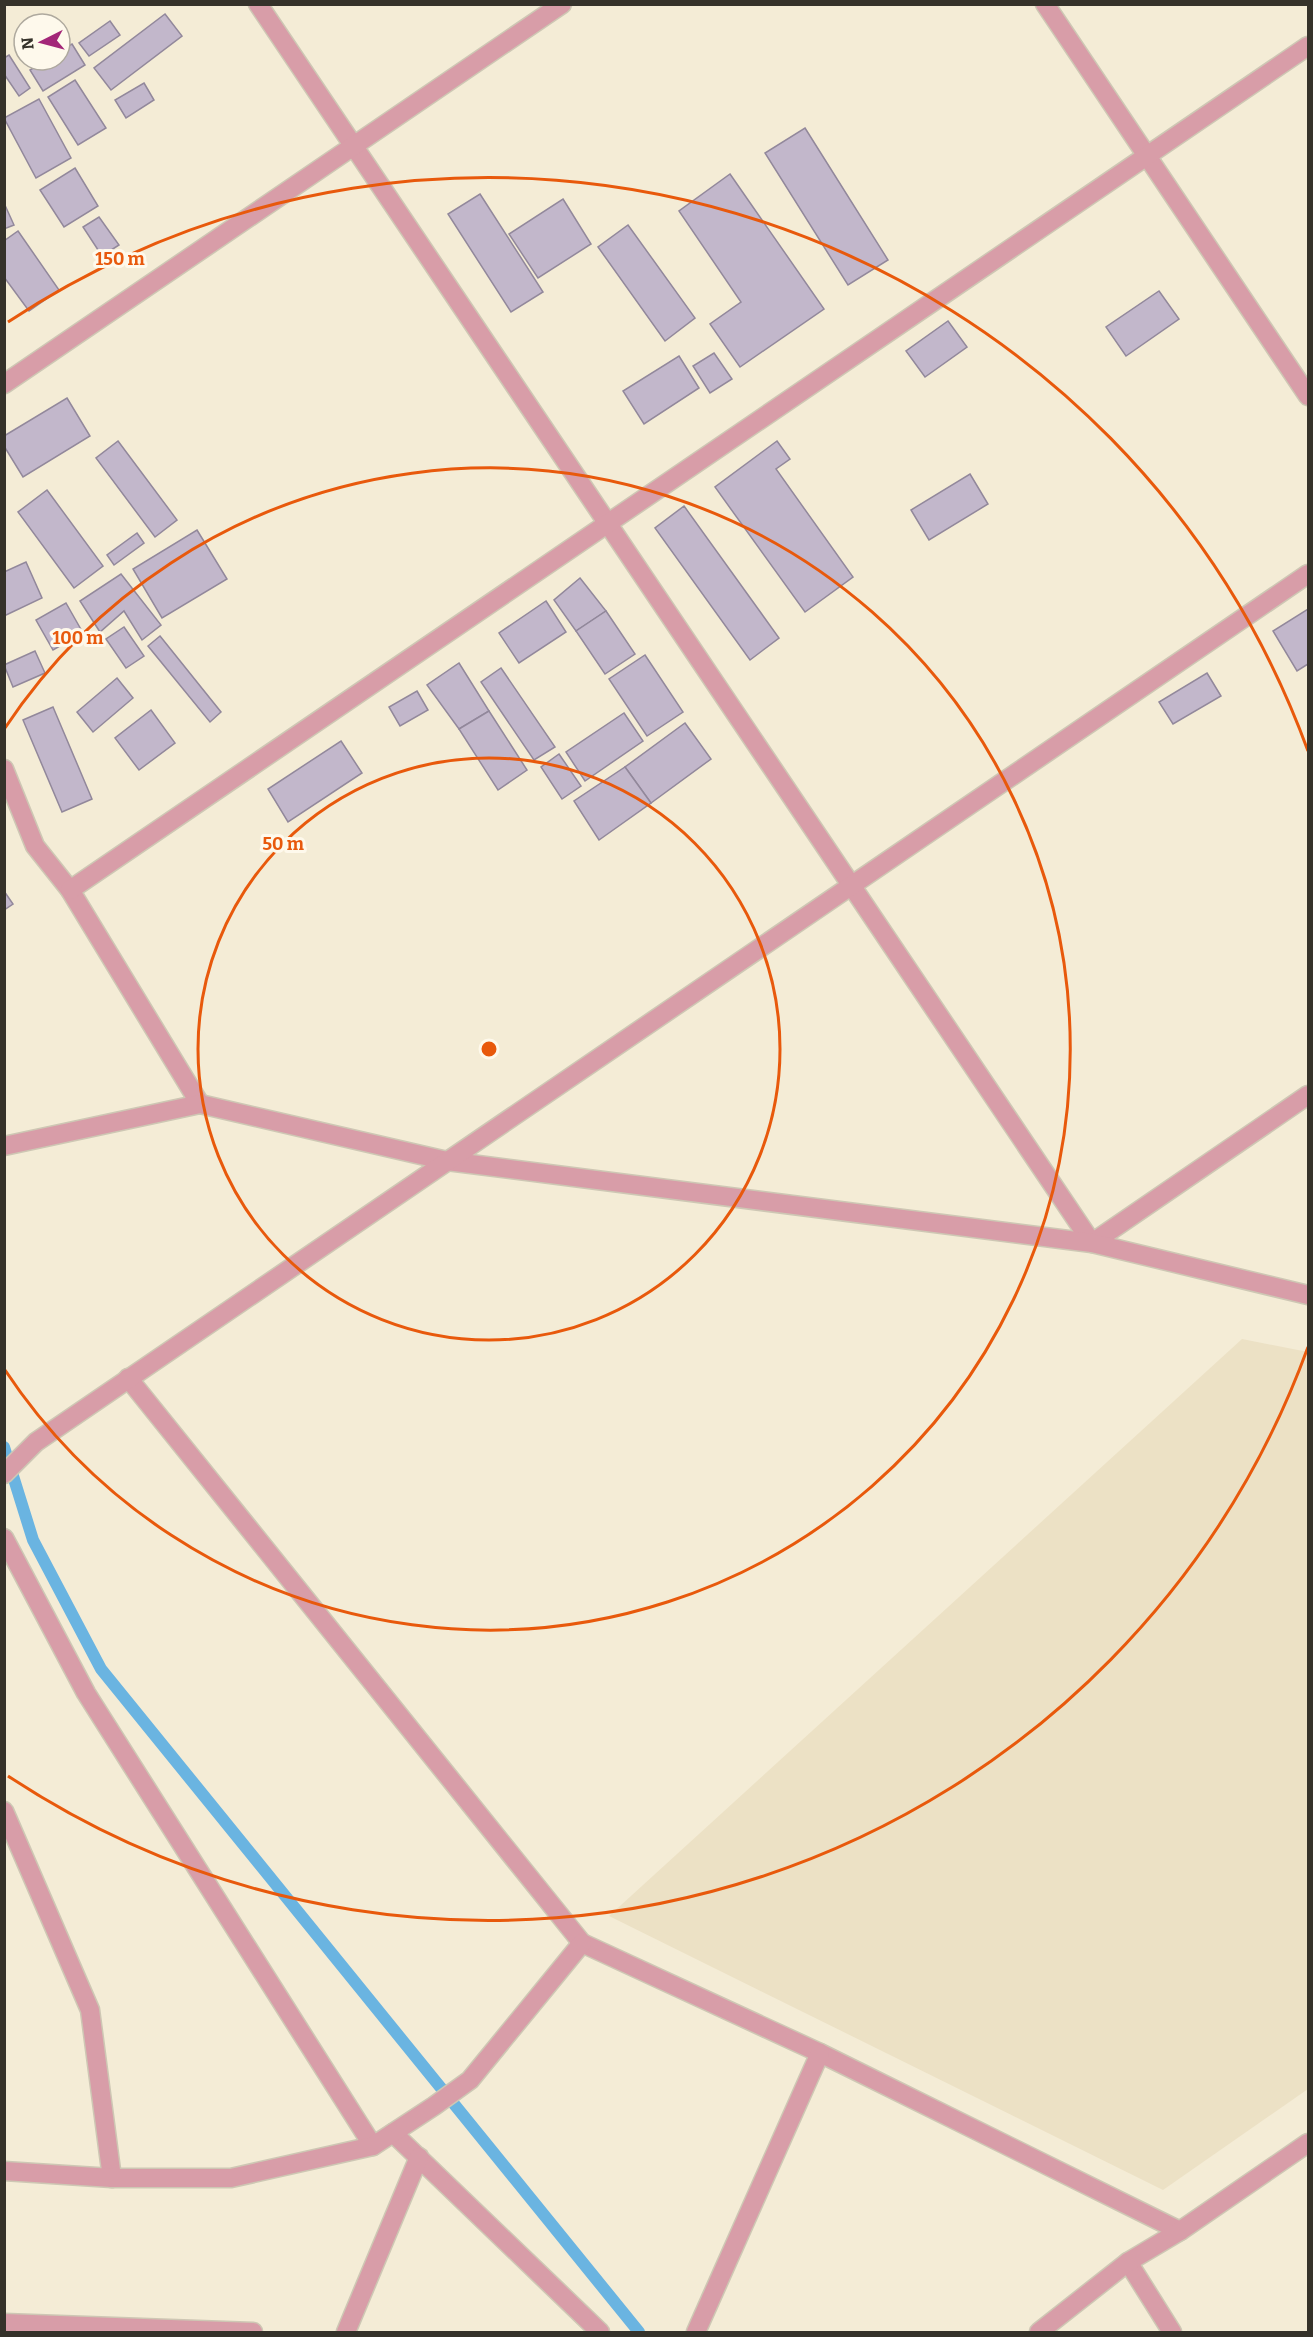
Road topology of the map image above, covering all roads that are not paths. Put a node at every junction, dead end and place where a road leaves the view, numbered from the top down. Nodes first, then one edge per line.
1 (258, 4) edge
2 (562, 4) edge
3 (1045, 4) edge
4 (1308, 46) edge
5 (353, 147) junction
6 (1147, 156) junction
7 (4, 384) edge
8 (1308, 396) edge
9 (608, 524) junction
10 (1308, 574) edge
11 (4, 769) edge
12 (851, 886) junction
13 (70, 890) junction
14 (1308, 1095) edge
15 (200, 1104) junction
16 (4, 1146) edge
17 (447, 1161) junction
18 (1092, 1243) junction
19 (1308, 1295) edge
20 (128, 1378) junction
21 (4, 1474) edge
22 (4, 1538) edge
23 (4, 1811) edge
24 (582, 1943) junction
25 (820, 2053) junction
26 (393, 2133) junction
27 (1308, 2144) edge
28 (373, 2146) junction
29 (418, 2157) junction
30 (4, 2171) edge
31 (111, 2178) junction
32 (1180, 2231) junction
33 (1128, 2262) junction
34 (4, 2323) edge
35 (253, 2332) edge
36 (346, 2332) edge
37 (600, 2332) edge
38 (696, 2332) edge
39 (1039, 2332) edge
40 (1172, 2332) edge

1 - 5 street
2 - 5 street
3 - 6 street
4 - 6 street
5 - 7 street
5 - 9 street
6 - 8 street
6 - 9 street
9 - 12 street
9 - 13 street
10 - 12 street
11 - 13 street
12 - 17 street
12 - 18 street
13 - 15 street
14 - 18 street
15 - 16 street
15 - 17 street
17 - 18 street
17 - 20 street
18 - 19 street
20 - 21 street
20 - 24 street
22 - 28 street
23 - 31 street
24 - 25 street
24 - 26 street
25 - 32 street
25 - 38 street
26 - 28 street
26 - 29 street
27 - 32 street
28 - 31 street
29 - 36 street
29 - 37 street
30 - 31 street
32 - 33 street
33 - 39 street
33 - 40 street
34 - 35 street

